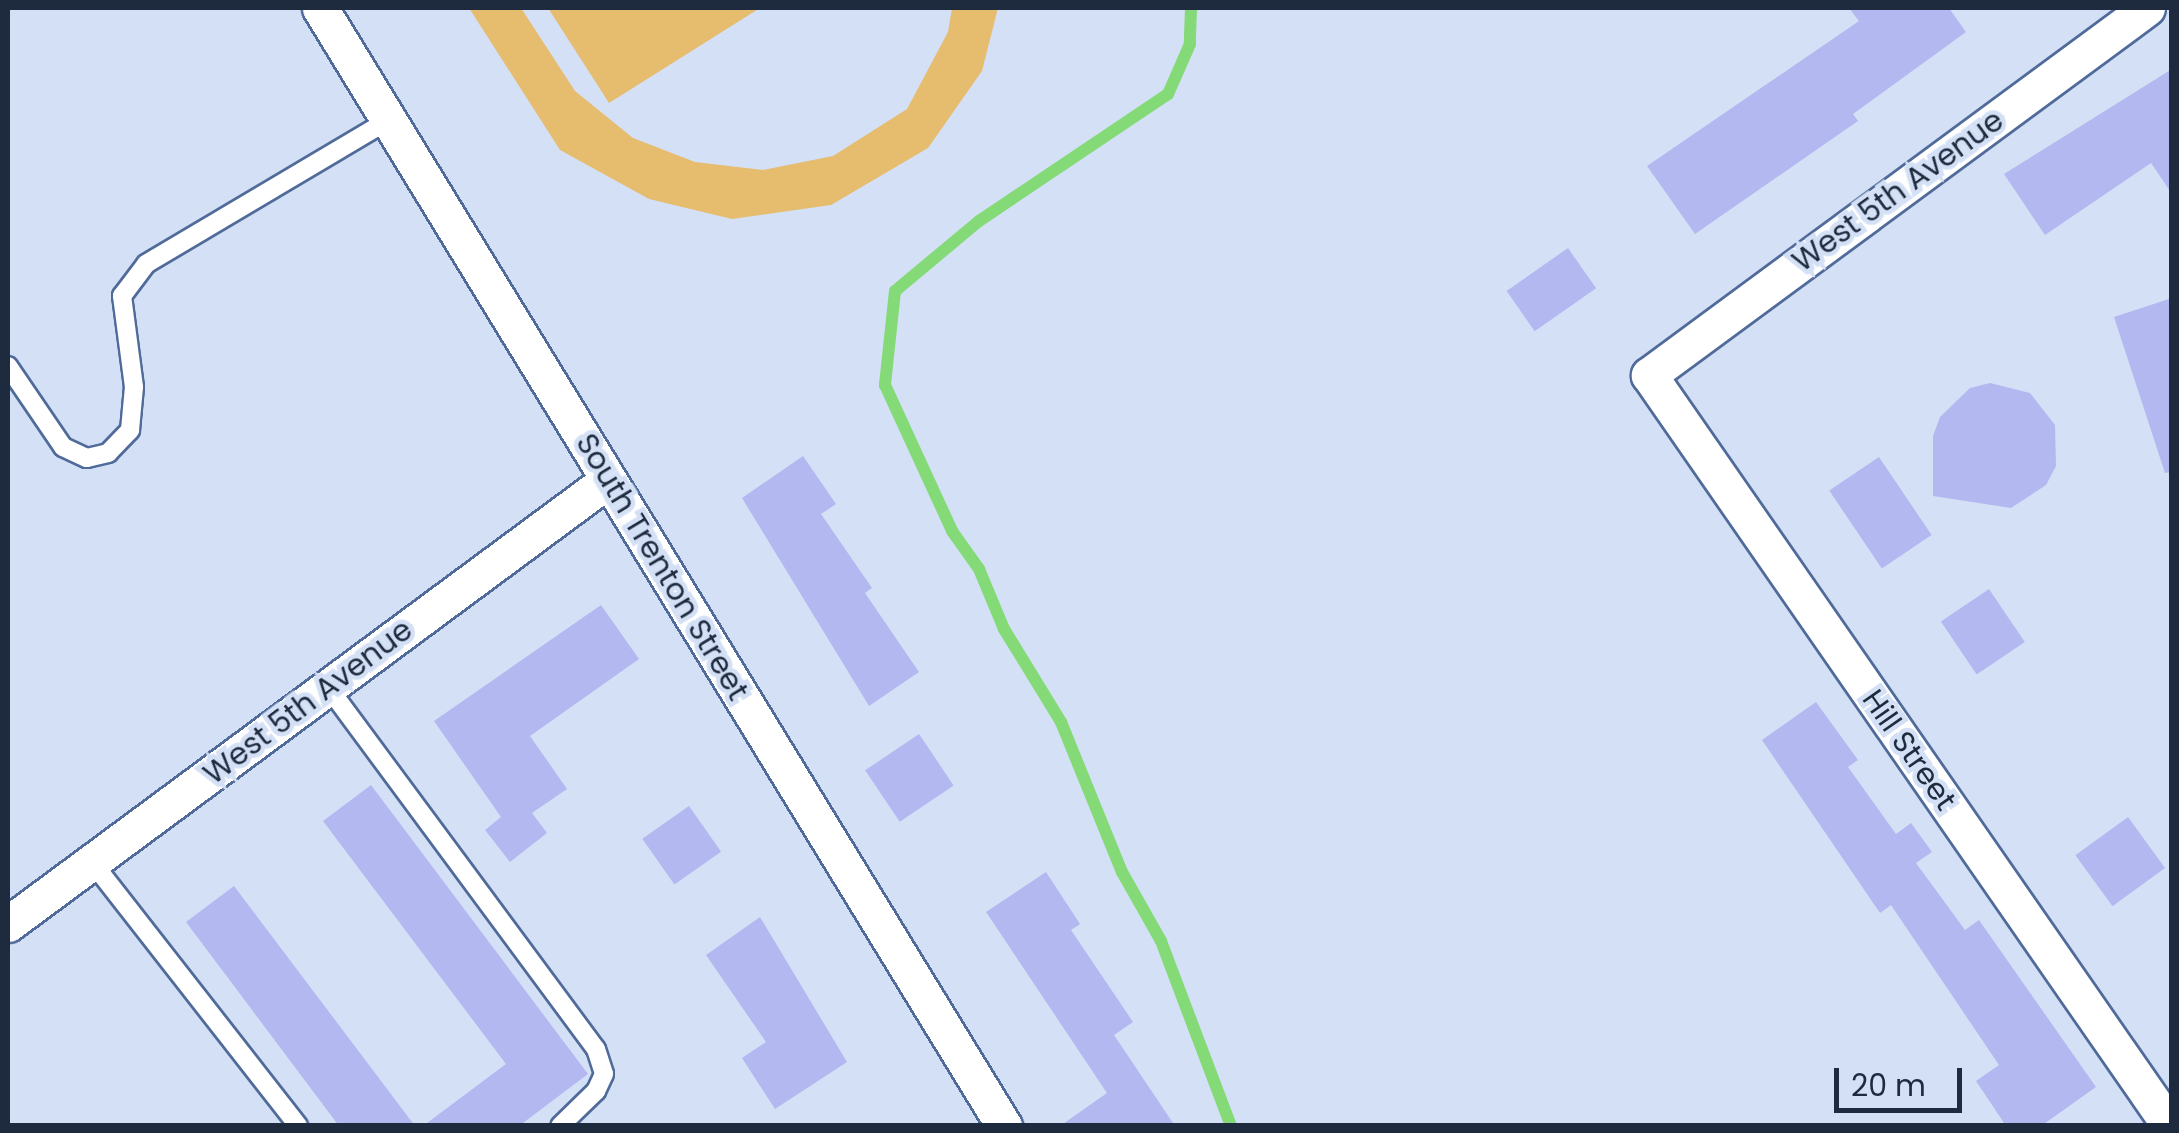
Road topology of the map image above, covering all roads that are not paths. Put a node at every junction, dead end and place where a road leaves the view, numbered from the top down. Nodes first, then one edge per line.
1 (320, 8) edge
2 (2147, 8) edge
3 (389, 120) junction
4 (8, 366) edge
5 (1649, 375) joint
6 (608, 480) junction
7 (328, 686) junction
8 (92, 862) junction
9 (8, 924) edge
10 (298, 1126) edge
11 (560, 1126) edge
12 (1004, 1126) edge
13 (2170, 1126) edge

1 - 3 street, South Trenton Street
2 - 5 street, West 5th Avenue
3 - 4 lane
3 - 6 street, South Trenton Street
5 - 13 street, Hill Street
6 - 7 street, West 5th Avenue
6 - 12 street, South Trenton Street
7 - 8 street, West 5th Avenue
7 - 11 lane
8 - 9 street, West 5th Avenue
8 - 10 lane

